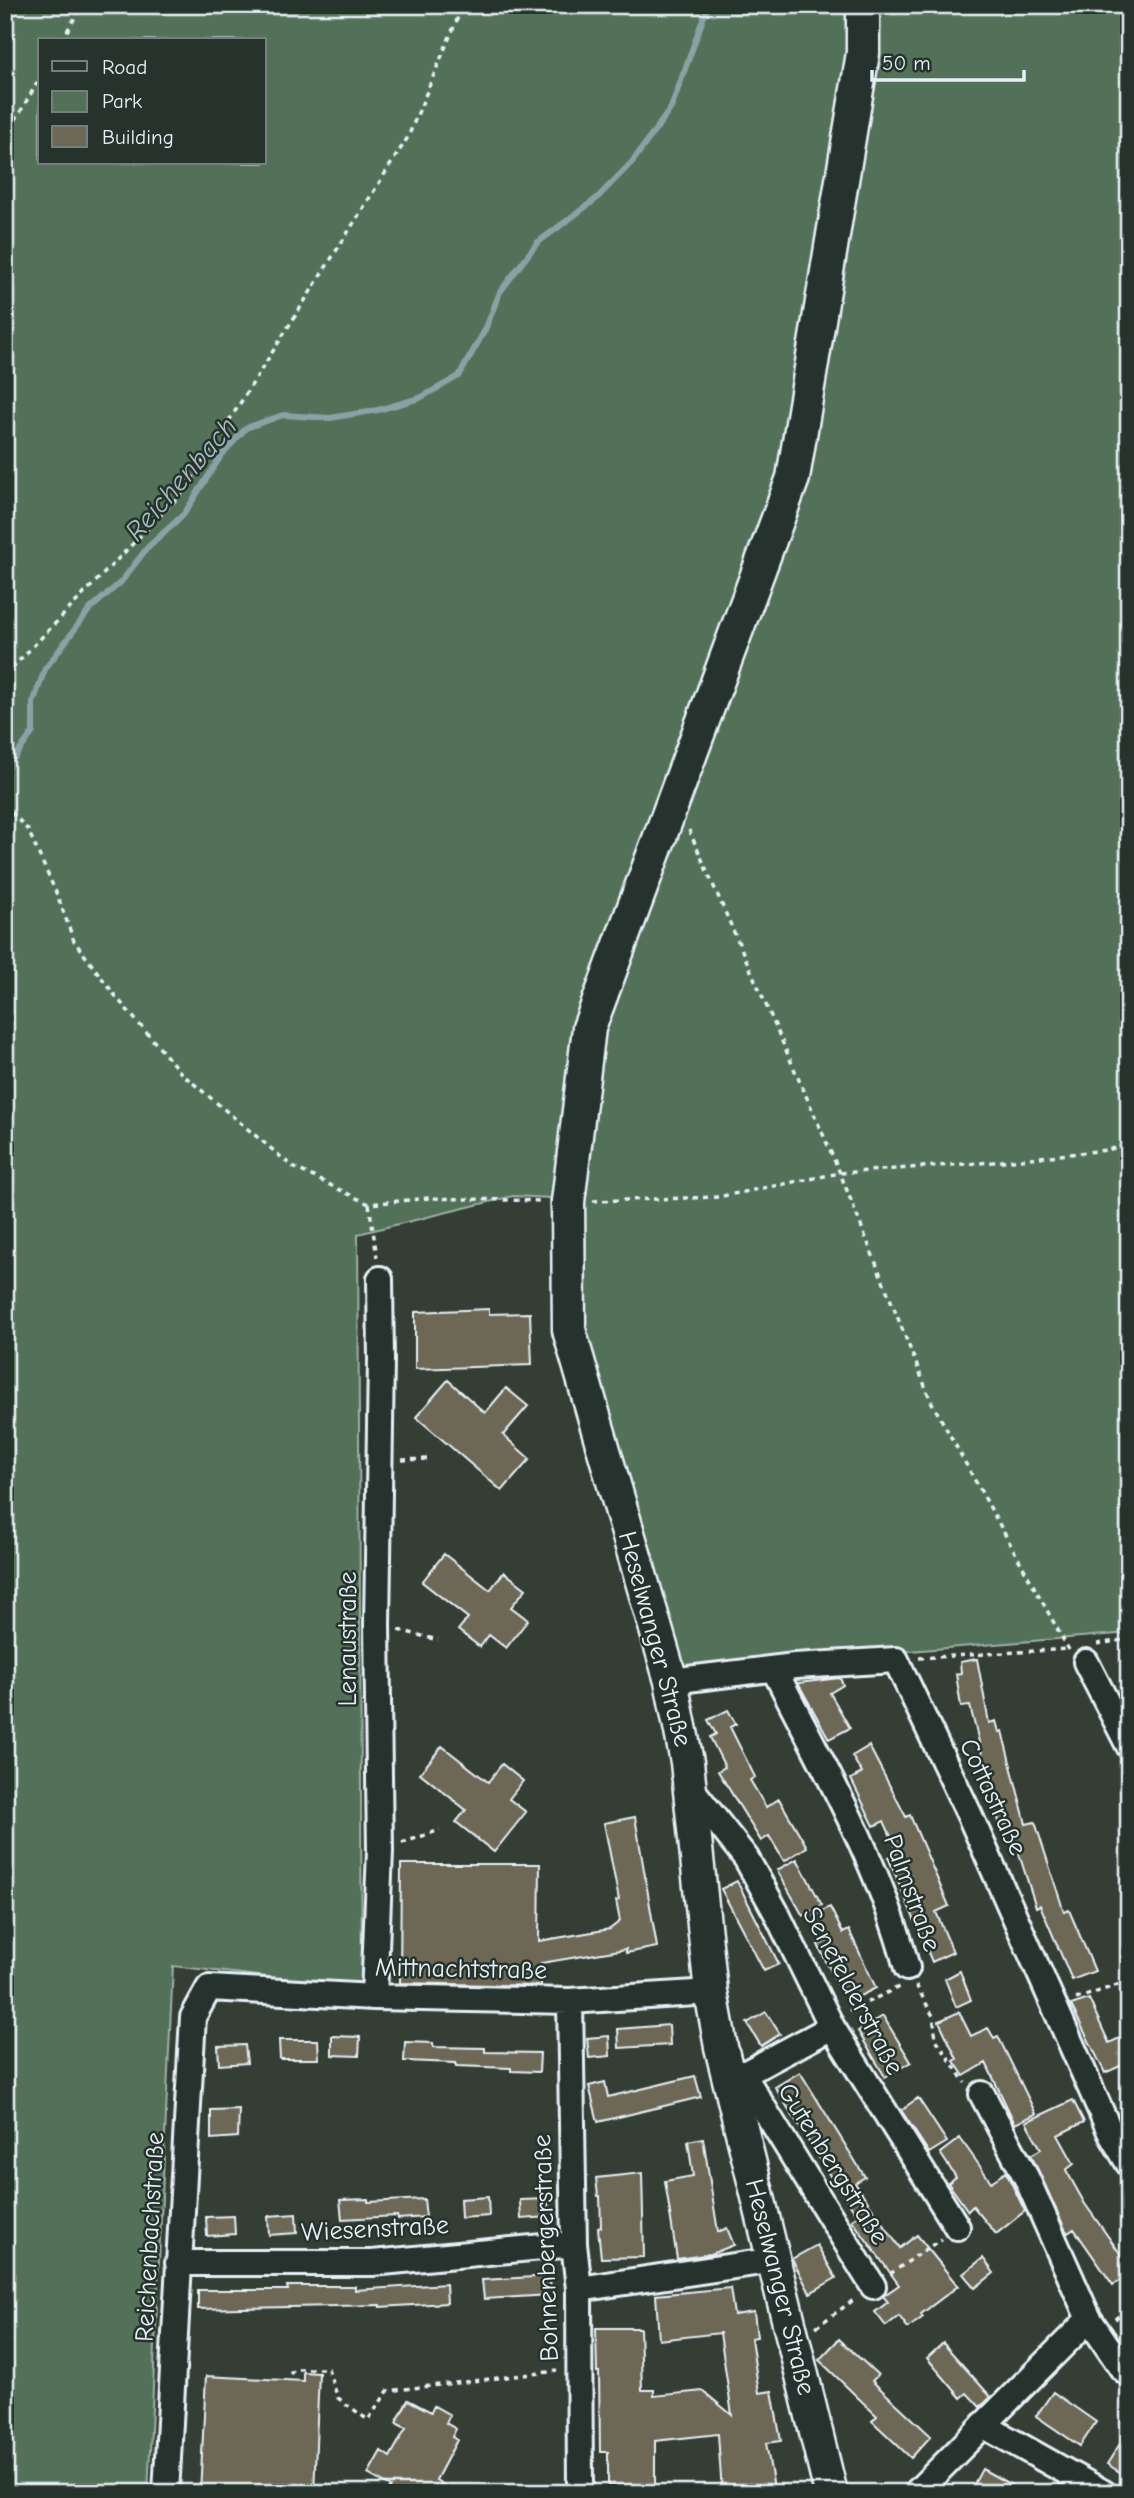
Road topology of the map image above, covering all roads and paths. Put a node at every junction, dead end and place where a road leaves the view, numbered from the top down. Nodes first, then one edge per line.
1 (82, 5) edge
2 (463, 5) edge
3 (863, 5) edge
4 (63, 38) edge
5 (38, 81) edge
6 (5, 138) edge
7 (5, 675) edge
8 (673, 800) junction
9 (5, 805) edge
10 (1129, 1144) edge
11 (840, 1173) junction
12 (568, 1202) junction
13 (369, 1204) junction
14 (380, 1279) joint
15 (377, 1624) junction
16 (438, 1640) dead end
17 (896, 1660) junction
18 (1086, 1662) dead end
19 (774, 1669) junction
20 (671, 1681) junction
21 (1129, 1746) edge
22 (690, 1787) junction
23 (440, 1830) dead end
24 (380, 1852) junction
25 (907, 1968) joint
26 (1129, 1981) edge
27 (209, 1988) joint
28 (890, 1991) dead end
29 (712, 1992) junction
30 (374, 1997) junction
31 (570, 2001) junction
32 (1054, 2006) junction
33 (831, 2024) junction
34 (736, 2077) junction
35 (975, 2091) joint
36 (1129, 2164) edge
37 (957, 2227) dead end
38 (574, 2244) junction
39 (774, 2260) junction
40 (178, 2263) junction
41 (873, 2286) dead end
42 (579, 2289) junction
43 (1089, 2319) junction
44 (580, 2368) junction
45 (290, 2374) dead end
46 (1129, 2374) edge
47 (983, 2425) junction
48 (166, 2493) edge
49 (580, 2493) edge
50 (831, 2493) edge
51 (916, 2493) edge
52 (1104, 2493) edge

1 - 4 path
2 - 7 path
3 - 8 street, Heselwanger Straße
5 - 6 path
8 - 11 path
8 - 12 street, Heselwanger Straße
9 - 13 path
10 - 11 path
11 - 12 path
11 - 17 path
12 - 13 path
12 - 20 street, Heselwanger Straße
13 - 14 path
14 - 15 street, Lenaustraße
15 - 16 path
15 - 24 street, Lenaustraße
17 - 19 street
17 - 32 street, Cottastraße
18 - 21 street
19 - 20 street
19 - 25 street, Palmstraße
20 - 22 street, Heselwanger Straße
22 - 29 street, Heselwanger Straße
22 - 33 street, Senefelderstraße
23 - 24 path
24 - 30 street, Lenaustraße
25 - 35 path, Palmstraße
26 - 32 path
27 - 30 street, Mittnachtstraße
27 - 40 street, Reichenbachstraße
28 - 33 path
29 - 31 street, Mittnachtstraße
29 - 34 street, Heselwanger Straße
30 - 31 street, Mittnachtstraße
31 - 38 street, Bohnenbergerstraße
32 - 36 street, Cottastraße
33 - 34 street
33 - 37 street, Senefelderstraße
34 - 39 street, Heselwanger Straße
34 - 41 street, Gutenbergstraße
35 - 43 street
38 - 40 street, Wiesenstraße
38 - 42 street, Bohnenbergerstraße
39 - 42 street
39 - 50 street, Heselwanger Straße
40 - 48 street, Reichenbachstraße
42 - 44 street, Bohnenbergerstraße
43 - 46 street
43 - 47 street
44 - 45 path
44 - 49 street, Bohnenbergerstraße
47 - 51 street
47 - 52 street

